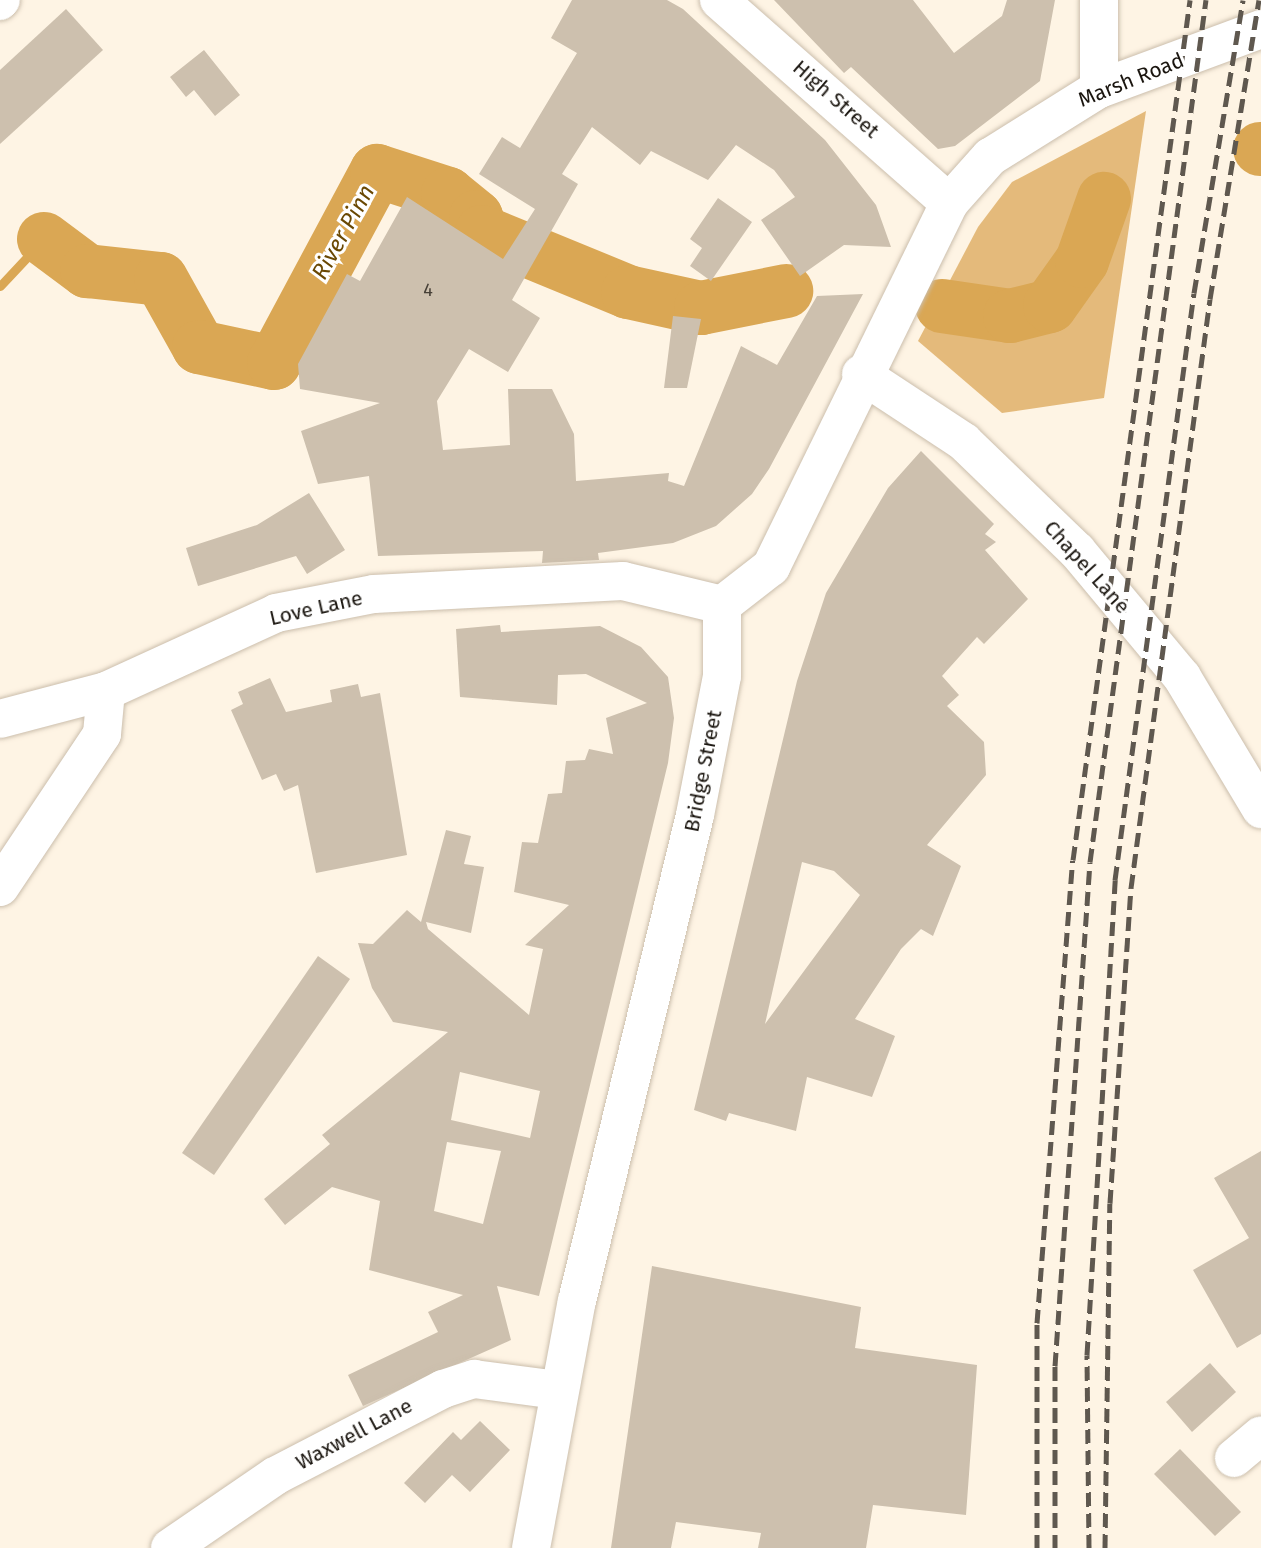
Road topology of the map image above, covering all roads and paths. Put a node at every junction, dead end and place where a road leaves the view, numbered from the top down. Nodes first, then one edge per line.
1 (719, 0) edge
2 (1099, 0) edge
3 (1261, 29) edge
4 (1099, 89) junction
5 (949, 202) junction
6 (861, 374) junction
7 (722, 606) junction
8 (106, 691) junction
9 (0, 719) edge
10 (1261, 809) edge
11 (0, 887) edge
12 (558, 1390) junction
13 (170, 1548) edge
14 (531, 1548) edge

1 - 5 street, High Street
2 - 4 street
3 - 4 street, Marsh Road
4 - 5 street, Marsh Road
5 - 6 street
6 - 7 street
6 - 10 street, Chapel Lane
7 - 8 street, Love Lane
7 - 12 street, Bridge Street
8 - 9 street, Love Lane
8 - 11 street
12 - 13 street, Waxwell Lane
12 - 14 street, Bridge Street

